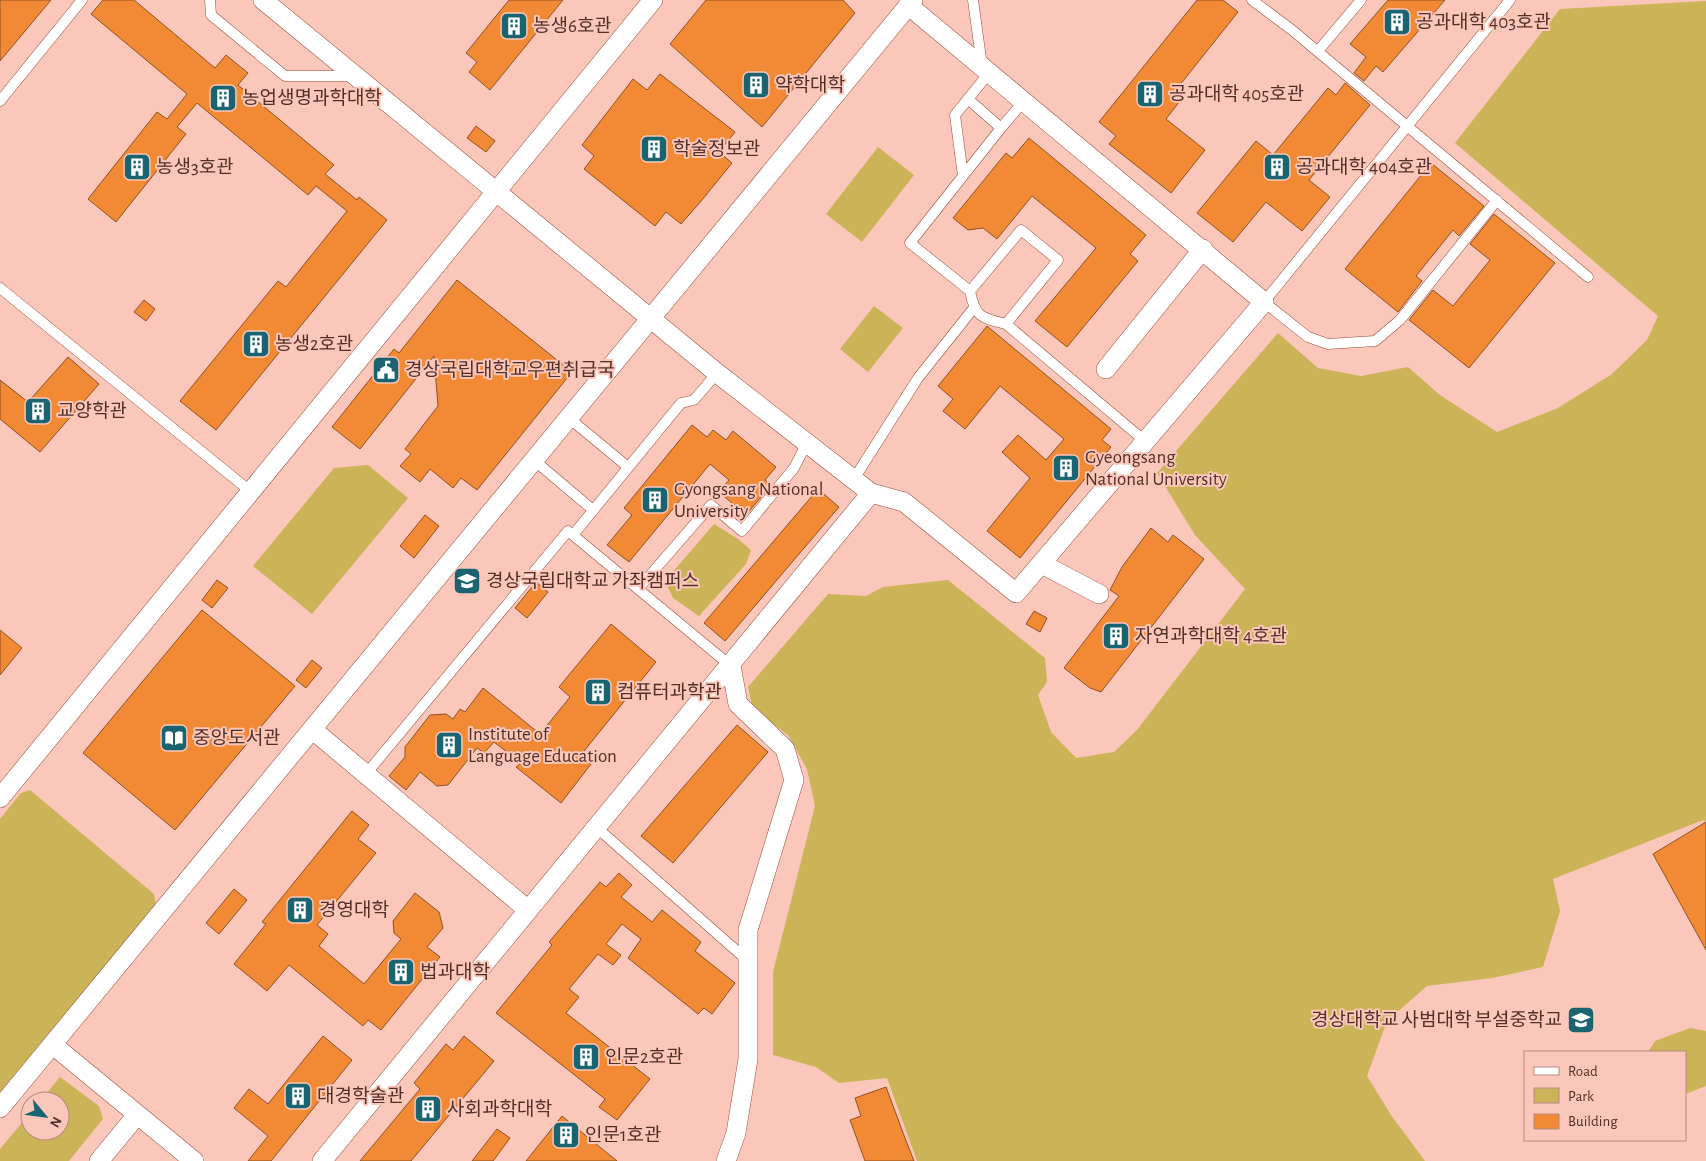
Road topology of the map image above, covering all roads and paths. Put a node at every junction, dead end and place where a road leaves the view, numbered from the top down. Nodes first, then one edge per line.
1 (82, 0) edge
2 (210, 0) edge
3 (653, 0) edge
4 (973, 0) edge
5 (1252, 0) edge
6 (1361, 0) edge
7 (1510, 0) edge
8 (908, 2) edge
9 (275, 4) edge
10 (1318, 52) junction
11 (986, 70) junction
12 (354, 76) junction
13 (968, 99) junction
14 (0, 101) edge
15 (1023, 102) junction
16 (1407, 125) junction
17 (1001, 128) junction
18 (963, 176) junction
19 (495, 191) junction
20 (1497, 200) junction
21 (1203, 249) junction
22 (1588, 276) dead end
23 (0, 288) edge
24 (970, 291) junction
25 (1264, 302) junction
26 (973, 309) junction
27 (651, 319) junction
28 (1006, 324) junction
29 (1106, 369) dead end
30 (717, 373) junction
31 (570, 418) junction
32 (1146, 442) junction
33 (807, 443) junction
34 (535, 461) junction
35 (628, 467) junction
36 (854, 479) junction
37 (250, 491) junction
38 (871, 493) junction
39 (593, 510) junction
40 (573, 535) junction
41 (1042, 564) junction
42 (638, 589) junction
43 (1099, 594) dead end
44 (731, 666) junction
45 (313, 730) junction
46 (366, 774) junction
47 (0, 798) edge
48 (596, 827) junction
49 (528, 910) junction
50 (748, 961) junction
51 (53, 1045) junction
52 (0, 1108) edge
53 (137, 1115) junction
54 (99, 1161) edge
55 (194, 1161) edge
56 (322, 1161) edge
57 (726, 1161) edge

1 - 14 lane
2 - 12 lane
3 - 19 street
4 - 11 lane
5 - 10 lane
6 - 10 lane
7 - 16 lane
8 - 11 street
8 - 27 street
9 - 12 street
10 - 16 lane
11 - 13 lane
11 - 15 street
12 - 19 street
13 - 17 lane
13 - 18 lane
15 - 17 lane
15 - 21 street
16 - 20 lane
16 - 25 lane
17 - 18 lane
18 - 24 lane
19 - 27 street
19 - 37 street
20 - 22 lane
20 - 25 lane
21 - 25 street
21 - 29 street
23 - 37 lane
24 - 26 lane
24 - 28 lane
25 - 32 street
26 - 28 lane
26 - 36 lane
27 - 30 street
27 - 31 street
28 - 32 lane
30 - 33 street
30 - 35 lane
31 - 34 street
31 - 35 lane
32 - 41 street
33 - 36 street
33 - 42 lane
34 - 39 lane
34 - 45 street
35 - 39 lane
36 - 38 street
37 - 47 street
38 - 41 street
38 - 44 street
39 - 40 lane
40 - 42 lane
40 - 46 lane
41 - 43 street
42 - 44 lane
44 - 48 street
44 - 50 street
45 - 46 street
45 - 51 street
46 - 49 street
48 - 49 street
48 - 50 lane
49 - 56 street
50 - 57 street
51 - 52 street
51 - 53 street
53 - 54 street
53 - 55 street

